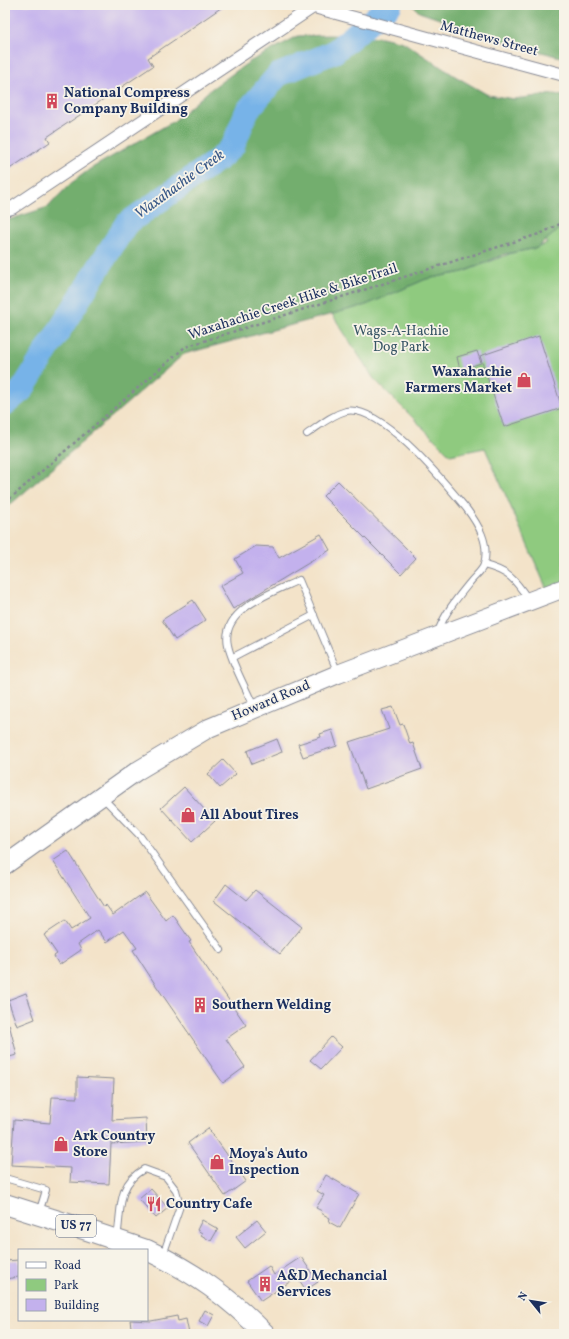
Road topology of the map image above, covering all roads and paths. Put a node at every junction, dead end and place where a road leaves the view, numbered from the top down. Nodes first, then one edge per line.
1 (315, 6) edge
2 (564, 75) edge
3 (5, 210) edge
4 (564, 222) edge
5 (307, 434) dead end
6 (5, 503) edge
7 (484, 565) junction
8 (564, 588) edge
9 (530, 601) junction
10 (314, 615) junction
11 (437, 637) junction
12 (233, 657) junction
13 (338, 674) junction
14 (255, 708) junction
15 (102, 797) junction
16 (5, 865) edge
17 (221, 950) dead end
18 (5, 1178) edge
19 (5, 1204) edge
20 (38, 1214) junction
21 (117, 1239) junction
22 (142, 1249) edge
23 (152, 1253) edge
24 (265, 1334) edge

1 - 2 street, Matthews Street
1 - 3 street, Matthews Street
4 - 6 path, Waxahachie Creek Hike & Bike Trail
5 - 7 lane
7 - 9 lane
7 - 11 lane
8 - 9 main road, Howard Road
9 - 11 main road, Howard Road
10 - 12 lane
10 - 12 lane
10 - 13 lane
11 - 13 main road, Howard Road
12 - 14 lane
13 - 14 main road, Howard Road
14 - 15 main road, Howard Road
15 - 16 main road, Howard Road
15 - 17 lane
18 - 20 lane
19 - 20 main road, US 77
20 - 21 main road, US 77
21 - 22 main road, US 77
21 - 23 lane
23 - 24 main road, US 77

